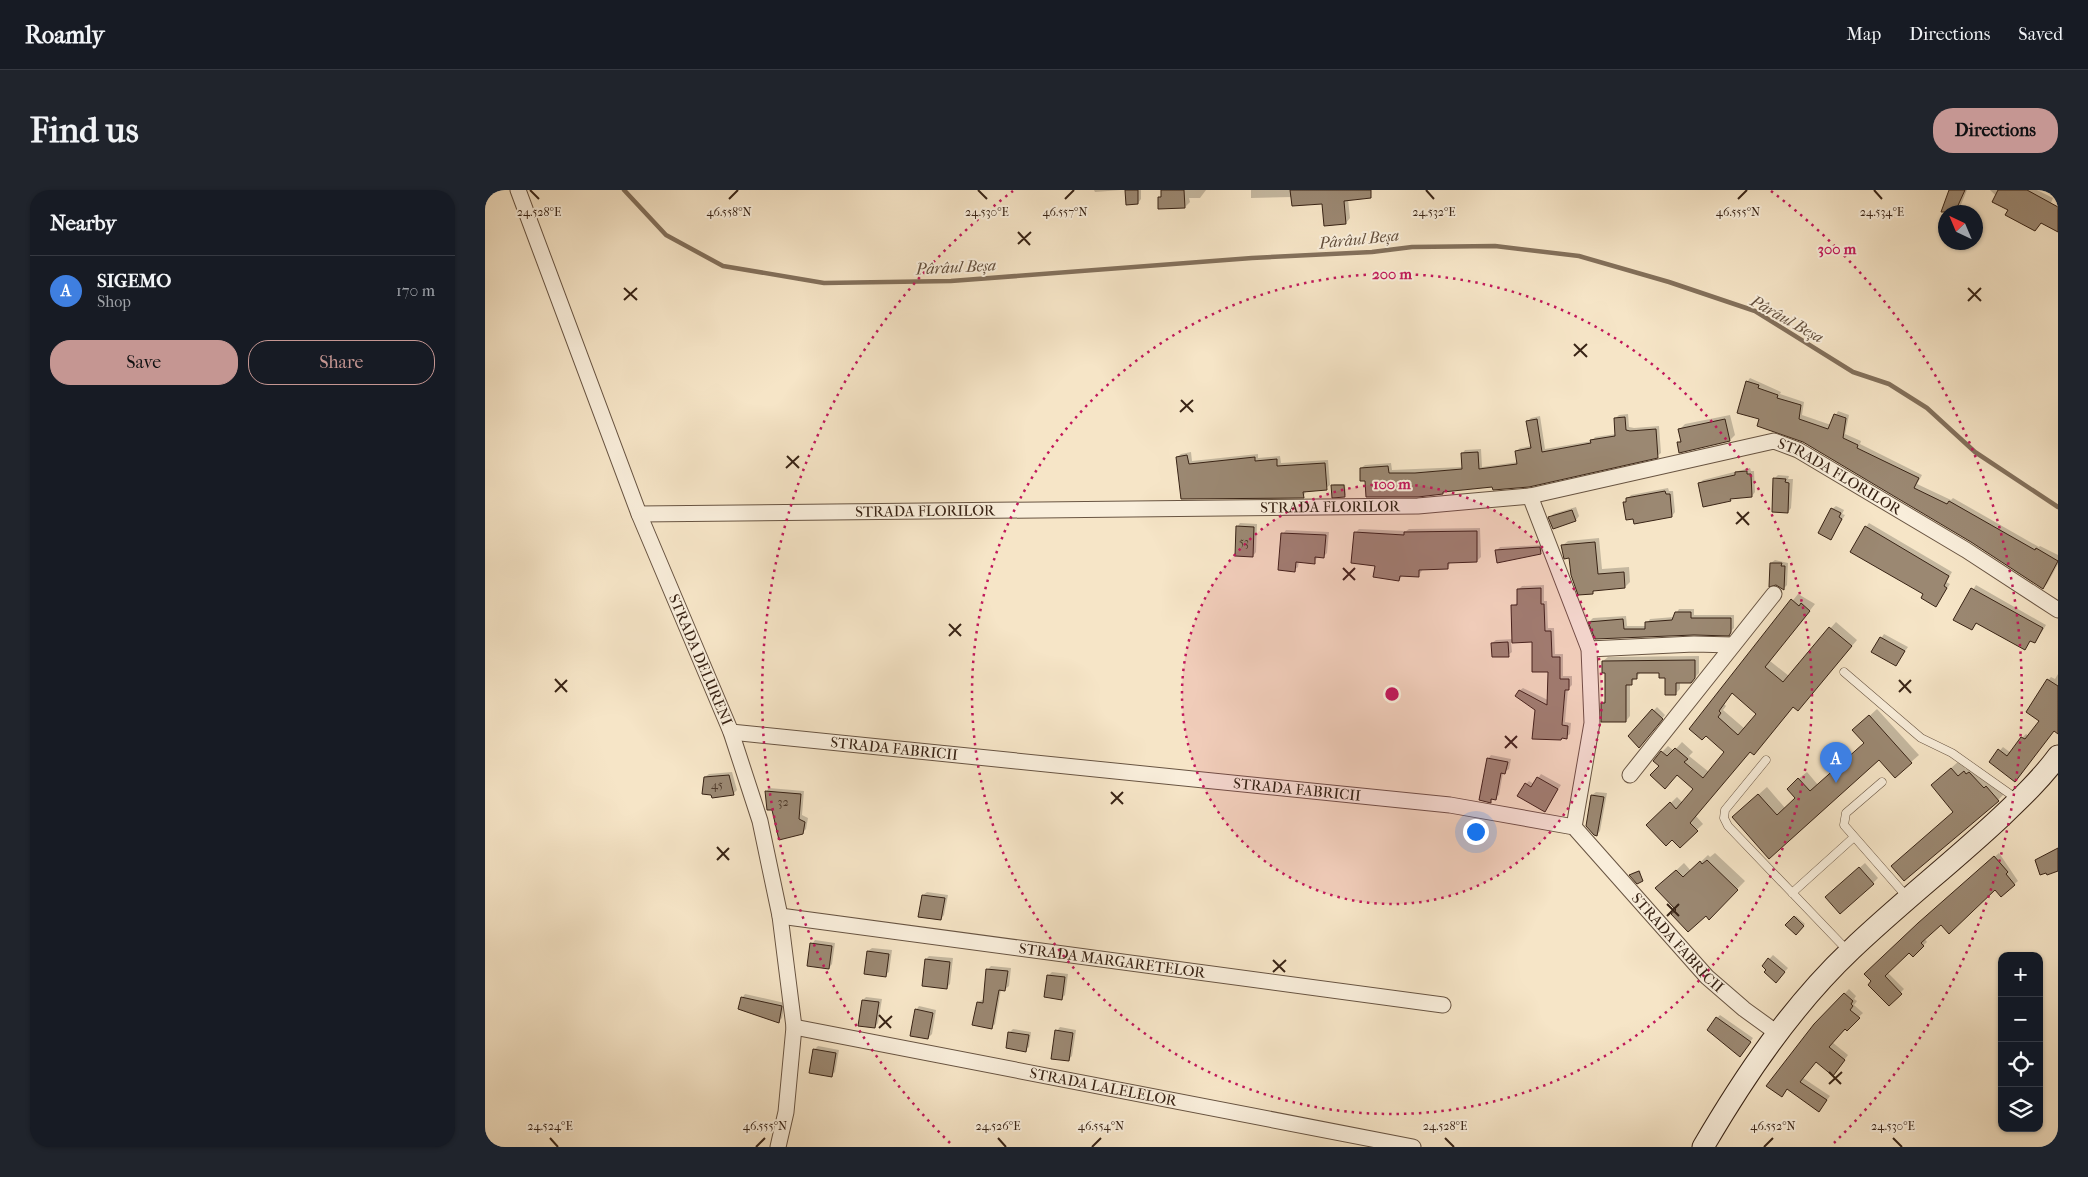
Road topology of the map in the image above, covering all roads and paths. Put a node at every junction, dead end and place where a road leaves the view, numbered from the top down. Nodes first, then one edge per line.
1 (518, 190) edge
2 (1530, 496) junction
3 (639, 514) junction
4 (1774, 594) dead end
5 (2058, 610) edge
6 (1733, 645) junction
7 (1589, 649) junction
8 (1844, 672) dead end
9 (731, 732) junction
10 (2058, 756) edge
11 (1766, 760) dead end
12 (1630, 776) dead end
13 (1882, 782) dead end
14 (2018, 800) junction
15 (1574, 827) junction
16 (1853, 838) junction
17 (1792, 893) junction
18 (1909, 899) junction
19 (781, 916) junction
20 (1849, 952) junction
21 (1443, 1005) dead end
22 (794, 1027) junction
23 (1777, 1033) junction
24 (778, 1147) edge
25 (1413, 1147) edge
26 (1703, 1147) edge

1 - 3 street, STRADA DELURENI
2 - 3 street, STRADA FLORILOR
2 - 5 street, STRADA FLORILOR
2 - 7 street
3 - 9 street, STRADA DELURENI
4 - 6 street
6 - 7 street
6 - 12 street
7 - 15 street
8 - 14 lane
9 - 15 street, STRADA FABRICII
9 - 19 street, STRADA DELURENI
10 - 14 main road
11 - 17 lane
13 - 16 lane
14 - 18 main road
15 - 23 street, STRADA FABRICII
16 - 17 lane
16 - 18 lane
17 - 20 lane
18 - 20 main road
19 - 21 street, STRADA MARGARETELOR
19 - 22 street, STRADA DELURENI
20 - 23 main road
22 - 24 street, STRADA DELURENI
22 - 25 street, STRADA LALELELOR
23 - 26 main road

